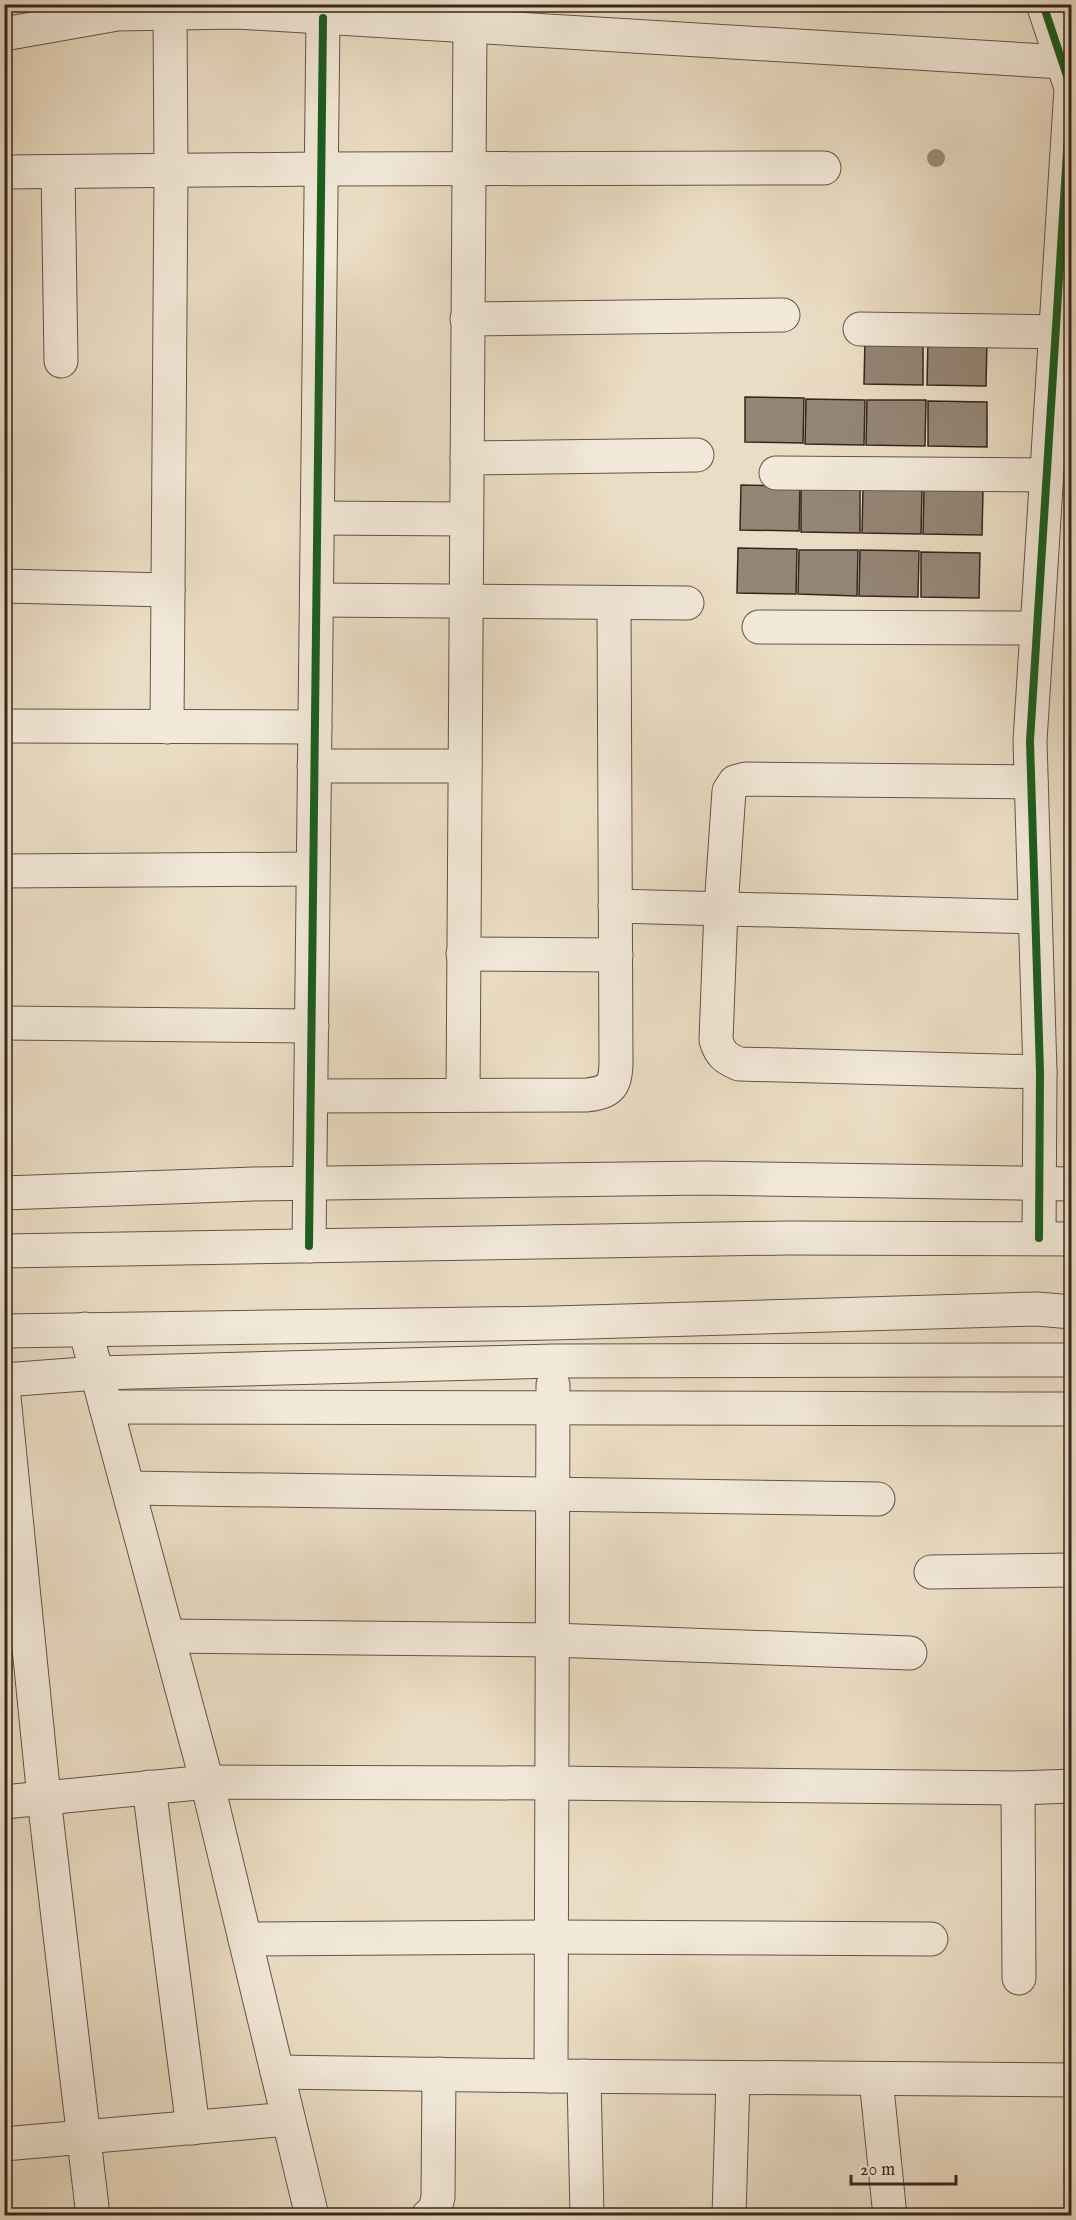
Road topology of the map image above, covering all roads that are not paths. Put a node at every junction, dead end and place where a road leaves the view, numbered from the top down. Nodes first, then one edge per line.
1 (1043, 4) edge
2 (170, 13) junction
3 (323, 18) junction
4 (470, 26) junction
5 (4, 34) edge
6 (1062, 62) junction
7 (469, 168) junction
8 (824, 168) dead end
9 (321, 169) junction
10 (171, 171) junction
11 (4, 172) edge
12 (57, 172) junction
13 (783, 315) dead end
14 (467, 320) junction
15 (860, 329) dead end
16 (1064, 332) edge
17 (61, 361) dead end
18 (697, 455) dead end
19 (467, 458) junction
20 (776, 473) dead end
21 (1046, 475) junction
22 (318, 518) junction
23 (466, 519) junction
24 (4, 586) edge
25 (168, 590) junction
26 (317, 600) junction
27 (466, 602) junction
28 (614, 603) junction
29 (687, 603) dead end
30 (759, 627) dead end
31 (1037, 628) junction
32 (4, 726) edge
33 (167, 727) junction
34 (315, 727) junction
35 (314, 766) junction
36 (465, 766) junction
37 (1031, 782) junction
38 (313, 869) junction
39 (4, 871) edge
40 (615, 906) junction
41 (721, 908) junction
42 (1035, 917) junction
43 (463, 954) junction
44 (616, 955) junction
45 (4, 1023) edge
46 (312, 1026) junction
47 (1040, 1072) junction
48 (462, 1095) junction
49 (311, 1096) junction
50 (1039, 1182) junction
51 (310, 1184) junction
52 (1071, 1184) edge
53 (4, 1193) edge
54 (1039, 1238) junction
55 (1071, 1239) edge
56 (309, 1246) junction
57 (4, 1251) edge
58 (1071, 1311) edge
59 (553, 1323) junction
60 (85, 1329) junction
61 (4, 1331) edge
62 (1071, 1360) edge
63 (553, 1361) junction
64 (97, 1373) junction
65 (4, 1380) edge
66 (4, 1397) edge
67 (553, 1406) junction
68 (106, 1407) junction
69 (1071, 1409) edge
70 (8, 1464) edge
71 (128, 1488) junction
72 (553, 1494) junction
73 (878, 1499) dead end
74 (1071, 1570) edge
75 (931, 1572) dead end
76 (168, 1636) junction
77 (552, 1640) junction
78 (910, 1653) dead end
79 (207, 1782) junction
80 (552, 1783) junction
81 (1071, 1786) edge
82 (149, 1787) junction
83 (1018, 1788) junction
84 (44, 1798) junction
85 (4, 1802) edge
86 (551, 1936) junction
87 (245, 1940) junction
88 (932, 1940) dead end
89 (1019, 1978) dead end
90 (277, 2072) junction
91 (439, 2074) junction
92 (550, 2076) junction
93 (584, 2076) junction
94 (733, 2078) junction
95 (876, 2079) junction
96 (1071, 2080) edge
97 (288, 2119) junction
98 (192, 2128) junction
99 (83, 2138) junction
100 (4, 2144) edge
101 (93, 2216) edge
102 (312, 2216) edge
103 (428, 2216) edge
104 (587, 2216) edge
105 (729, 2216) edge
106 (890, 2216) edge

1 - 6 street
2 - 3 street
2 - 5 street
2 - 10 street
3 - 4 street
3 - 9 street
4 - 6 street
4 - 7 street
6 - 16 street
7 - 8 street
7 - 9 street
7 - 14 street
9 - 10 street
9 - 22 street
10 - 12 street
10 - 25 street
11 - 12 street
12 - 17 street
13 - 14 street
14 - 19 street
15 - 16 street
16 - 21 street
18 - 19 street
19 - 23 street
20 - 21 street
21 - 31 street
22 - 23 street
22 - 26 street
23 - 27 street
24 - 25 street
25 - 33 street
26 - 27 street
26 - 34 street
27 - 28 street
27 - 36 street
28 - 29 street
28 - 40 street
30 - 31 street
31 - 37 street
32 - 33 street
33 - 34 street
34 - 35 street
35 - 36 street
35 - 38 street
36 - 43 street
37 - 41 street
37 - 42 street
38 - 39 street
38 - 46 street
40 - 41 street
40 - 44 street
41 - 42 street
41 - 47 street
42 - 47 street
43 - 44 street
43 - 48 street
44 - 48 street
45 - 46 street
46 - 49 street
47 - 50 street
48 - 49 street
49 - 51 street
50 - 51 street
50 - 52 street
50 - 54 street
51 - 53 street
51 - 56 street
54 - 55 street
54 - 56 street
56 - 57 street
58 - 59 street
59 - 60 street
59 - 63 street
60 - 61 street
60 - 64 street
62 - 63 street
63 - 64 street
63 - 67 street
64 - 65 street
64 - 68 street
66 - 70 street
67 - 68 street
67 - 69 street
67 - 72 street
68 - 71 street
70 - 84 street
71 - 72 street
71 - 76 street
72 - 73 street
72 - 77 street
74 - 75 street
76 - 77 street
76 - 79 street
77 - 78 street
77 - 80 street
79 - 80 street
79 - 82 street
79 - 87 street
80 - 83 street
80 - 86 street
81 - 83 street
82 - 84 street
82 - 98 street
83 - 89 street
84 - 85 street
84 - 99 street
86 - 87 street
86 - 88 street
86 - 92 street
87 - 90 street
90 - 91 street
90 - 97 street
91 - 92 street
91 - 103 street
92 - 93 street
93 - 94 street
93 - 104 street
94 - 95 street
94 - 105 street
95 - 96 street
95 - 106 street
97 - 98 street
97 - 102 street
98 - 99 street
99 - 100 street
99 - 101 street

